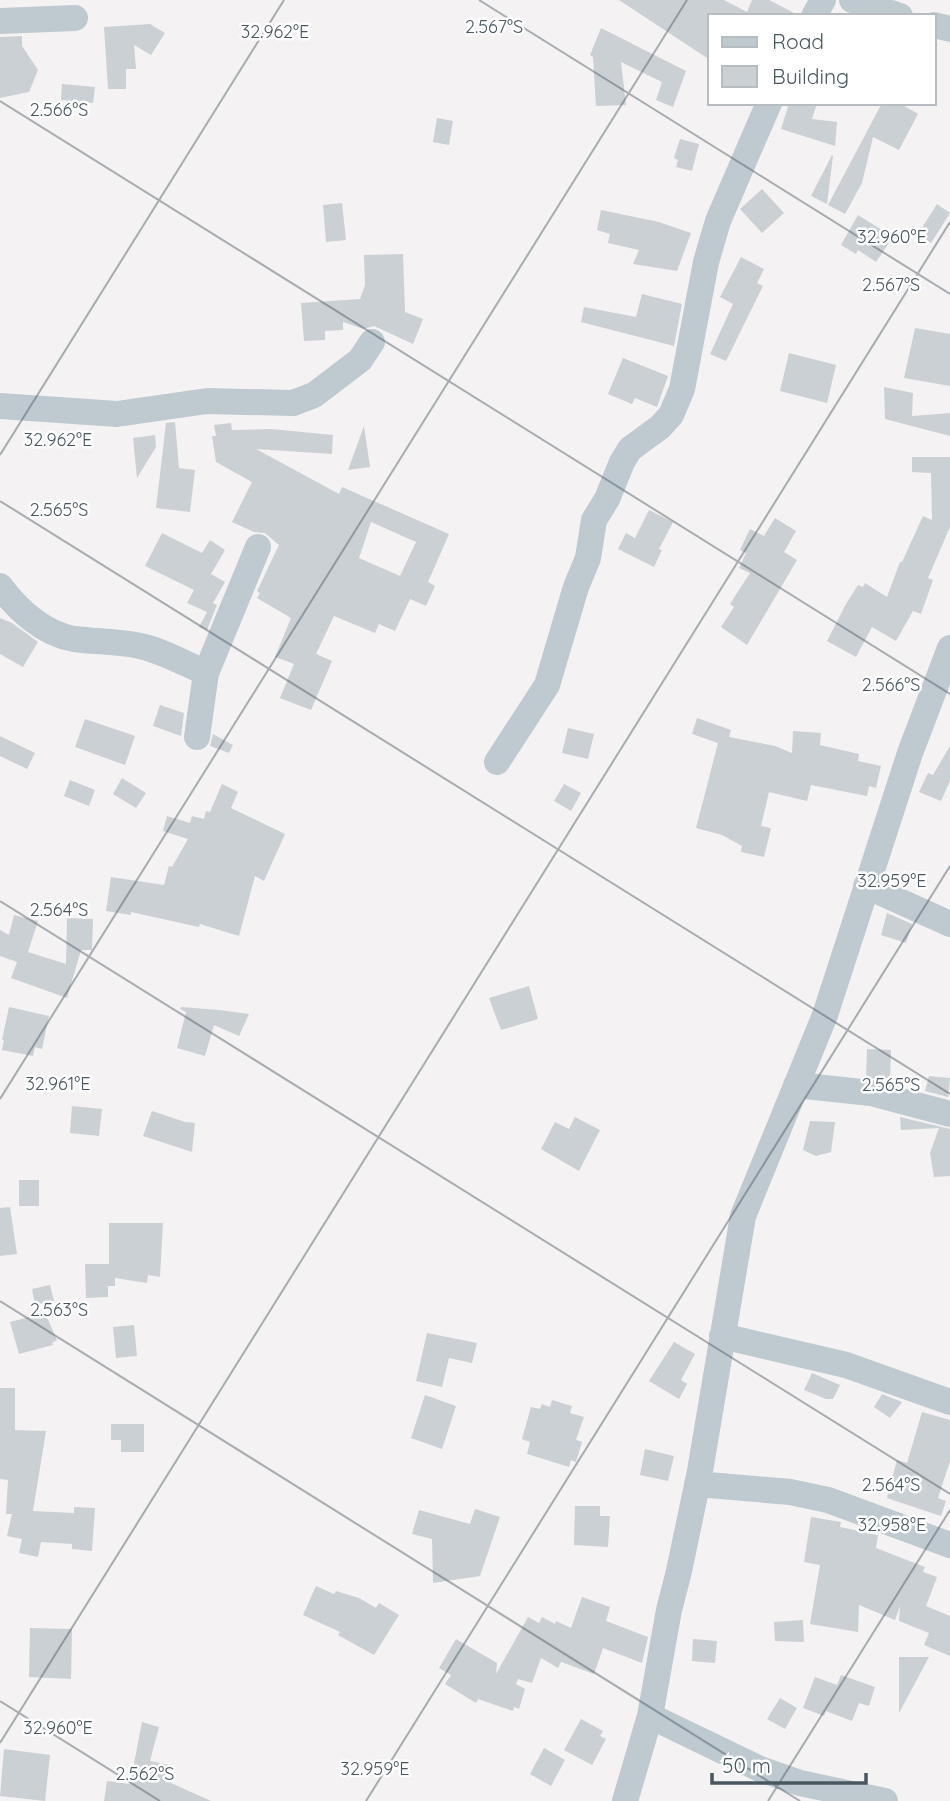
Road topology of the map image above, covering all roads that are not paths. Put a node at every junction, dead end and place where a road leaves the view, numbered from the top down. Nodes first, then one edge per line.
1 (852, 0) edge
2 (894, 14) edge
3 (75, 18) dead end
4 (0, 21) edge
5 (768, 105) edge
6 (372, 342) dead end
7 (0, 406) edge
8 (258, 547) dead end
9 (0, 586) edge
10 (950, 648) edge
11 (206, 673) junction
12 (197, 737) dead end
13 (497, 762) dead end
14 (866, 886) junction
15 (950, 924) edge
16 (796, 1085) junction
17 (950, 1114) edge
18 (722, 1336) junction
19 (950, 1402) edge
20 (697, 1484) junction
21 (950, 1545) edge
22 (650, 1716) junction
23 (625, 1801) edge
24 (885, 1801) edge

1 - 2 street
3 - 4 street
5 - 13 street
6 - 7 street
8 - 11 street
9 - 11 street
10 - 14 street
11 - 12 street
14 - 15 street
14 - 16 street
16 - 17 street
16 - 18 street
18 - 19 street
18 - 20 street
20 - 21 street
20 - 22 street
22 - 23 street
22 - 24 street

